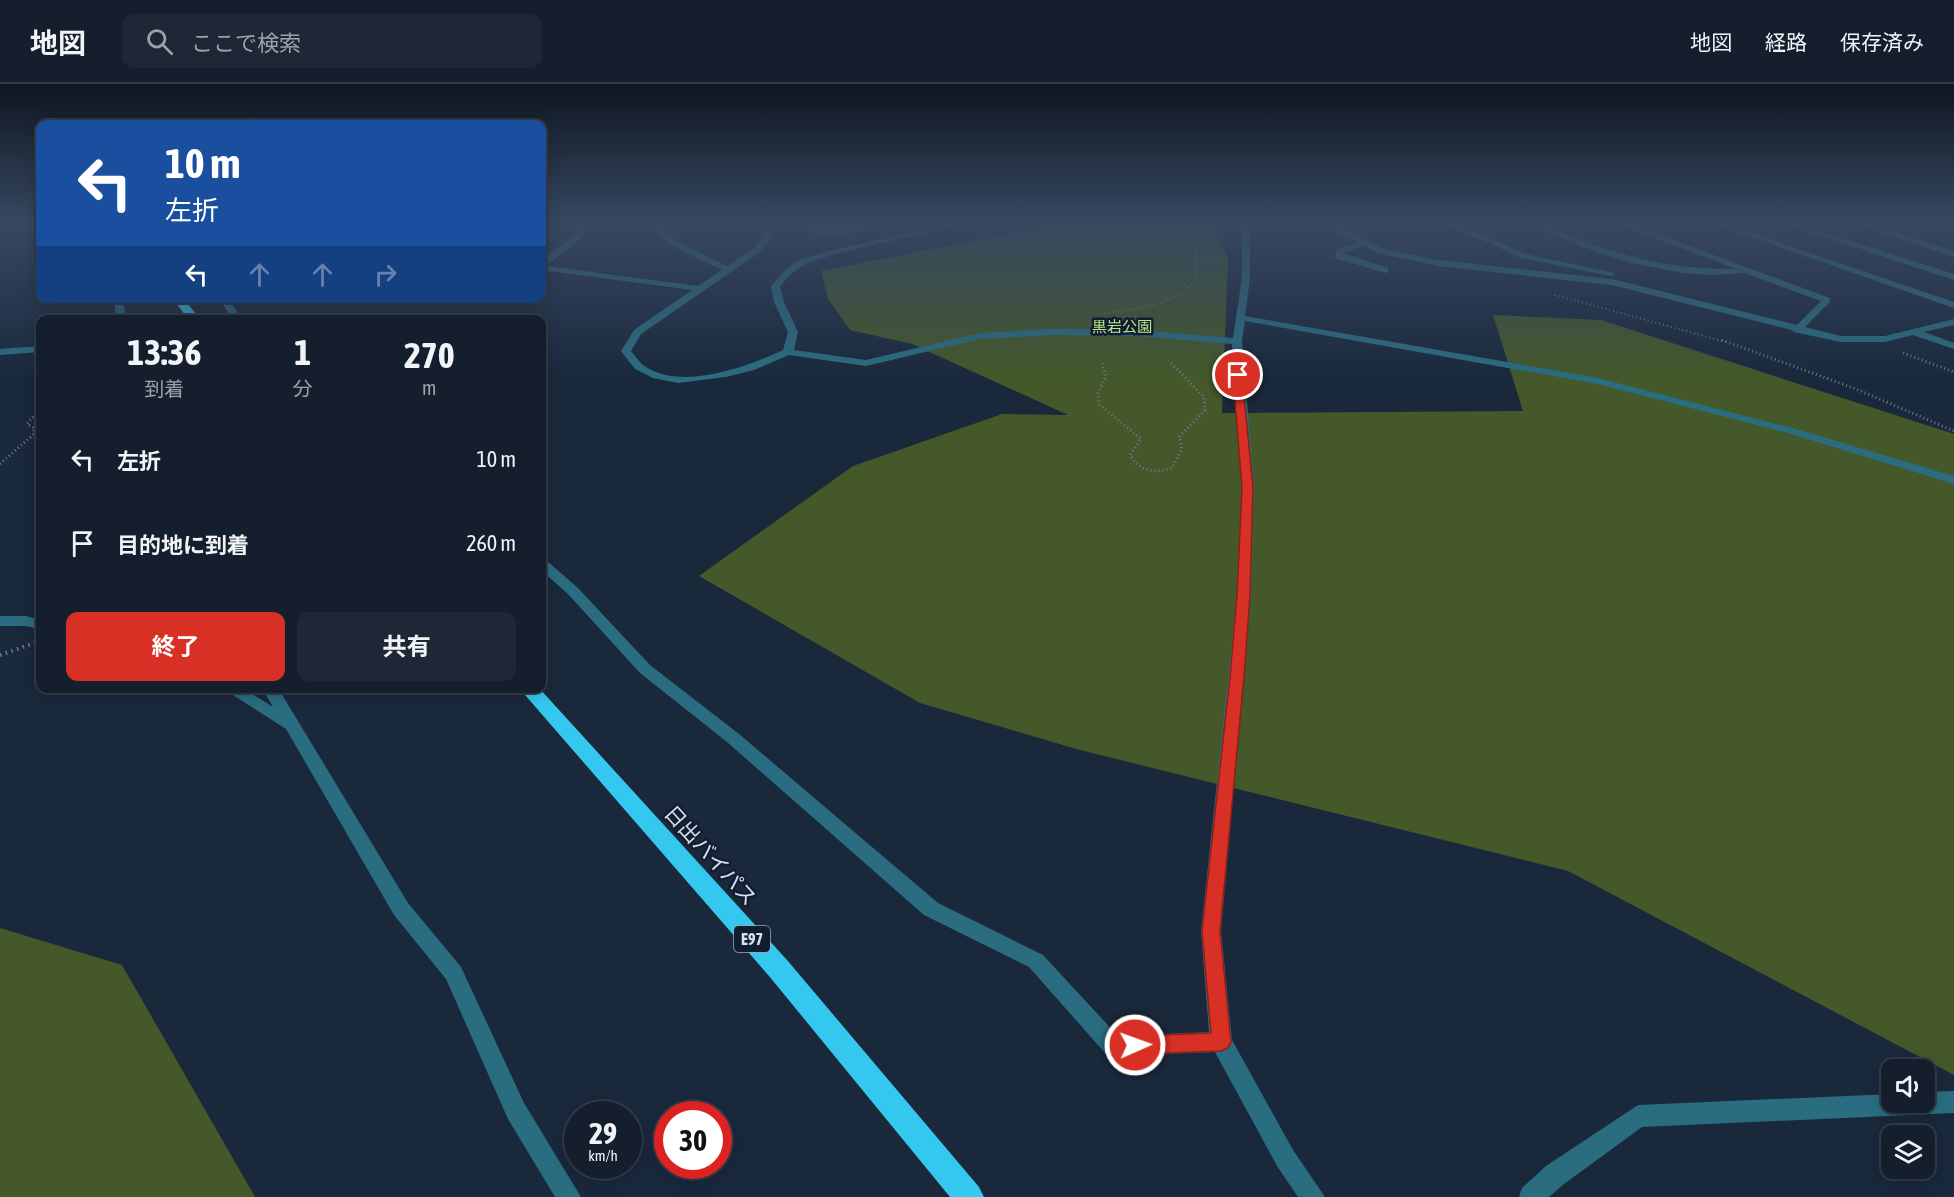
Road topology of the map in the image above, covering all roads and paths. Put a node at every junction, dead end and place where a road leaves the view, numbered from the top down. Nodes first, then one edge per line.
1 (611, 276) edge
2 (720, 276) edge
3 (784, 276) edge
4 (1196, 276) edge
5 (1245, 276) edge
6 (1557, 276) edge
7 (1627, 276) edge
8 (1758, 276) edge
9 (1869, 276) edge
10 (701, 289) junction
11 (1552, 294) dead end
12 (1684, 300) junction
13 (181, 303) edge
14 (225, 303) edge
15 (1954, 305) edge
16 (192, 315) edge
17 (235, 315) edge
18 (1091, 316) dead end
19 (1241, 318) junction
20 (1954, 322) edge
21 (1797, 330) junction
22 (1914, 332) junction
23 (1865, 339) junction
24 (1237, 341) junction
25 (1954, 346) edge
26 (36, 349) edge
27 (0, 352) edge
28 (789, 352) junction
29 (1169, 361) dead end
30 (1102, 363) dead end
31 (1954, 372) edge
32 (36, 413) edge
33 (1954, 431) edge
34 (0, 464) edge
35 (1954, 480) edge
36 (546, 567) edge
37 (0, 621) edge
38 (36, 624) edge
39 (36, 642) edge
40 (0, 655) edge
41 (238, 693) edge
42 (273, 693) edge
43 (532, 693) edge
44 (292, 725) junction
45 (1221, 1042) junction
46 (1954, 1102) edge
47 (569, 1197) edge
48 (969, 1197) edge
49 (1313, 1197) edge
50 (1531, 1197) edge

1 - 10 street
2 - 10 street
3 - 28 street
4 - 18 path
5 - 19 street
6 - 12 street
7 - 12 street
8 - 21 street
9 - 15 street
10 - 28 street
11 - 33 path
12 - 21 street
13 - 16 highway
14 - 17 street
19 - 24 street
19 - 35 street
20 - 22 street
21 - 23 street
22 - 23 street
22 - 25 street
23 - 31 path
24 - 28 street
24 - 45 street
26 - 27 street
29 - 30 path
32 - 34 path
36 - 45 street
37 - 38 street
39 - 40 path
41 - 44 street
42 - 44 street
43 - 48 highway, 日出バイパス / E97
44 - 47 street
45 - 49 street
46 - 50 street

